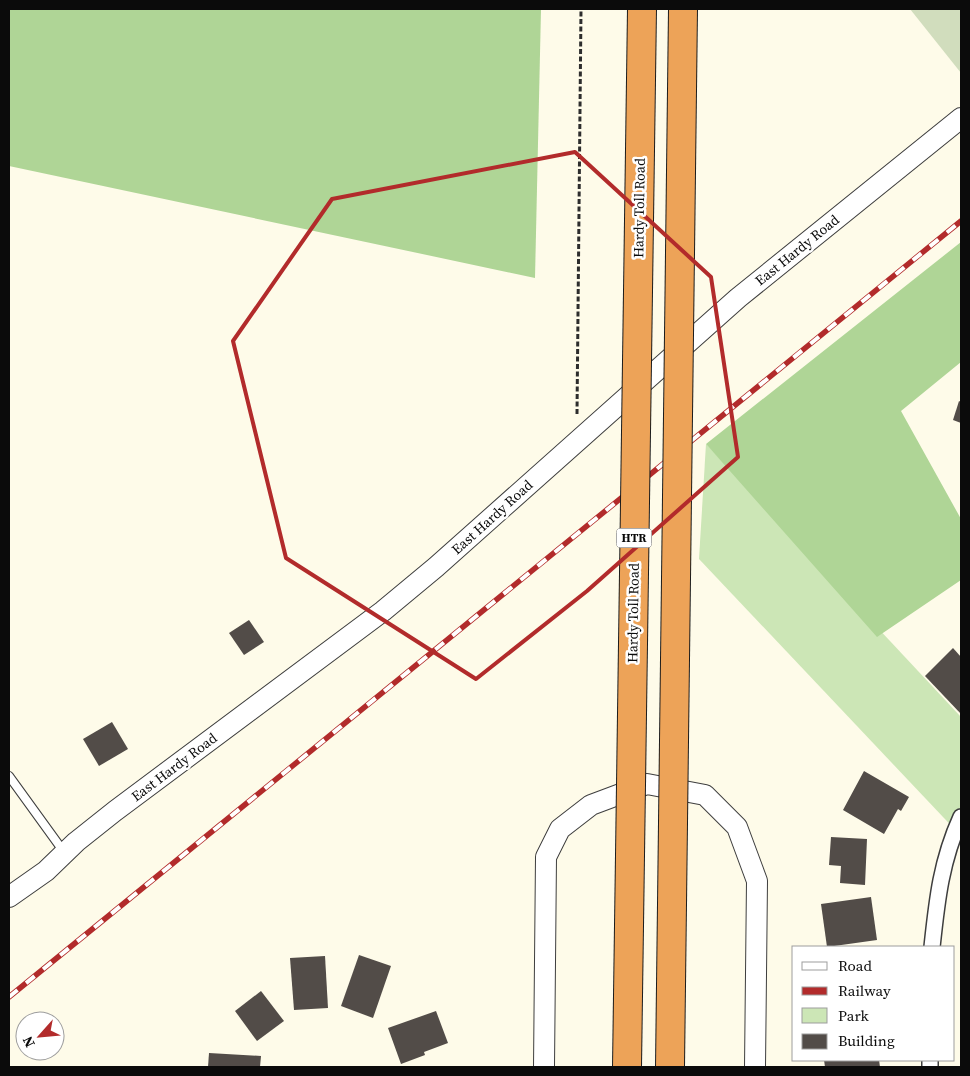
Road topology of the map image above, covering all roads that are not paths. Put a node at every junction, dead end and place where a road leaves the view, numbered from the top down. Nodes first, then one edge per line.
1 (642, 9) edge
2 (683, 9) edge
3 (961, 118) edge
4 (9, 776) edge
5 (961, 817) edge
6 (65, 853) junction
7 (9, 898) edge
8 (932, 946) edge
9 (544, 1067) edge
10 (627, 1067) edge
11 (670, 1067) edge
12 (755, 1067) edge

1 - 10 highway, Hardy Toll Road / HTR, bridge
2 - 11 highway, bridge
3 - 6 street, East Hardy Road
4 - 6 lane
5 - 8 street
6 - 7 street, East Hardy Road
9 - 12 street

